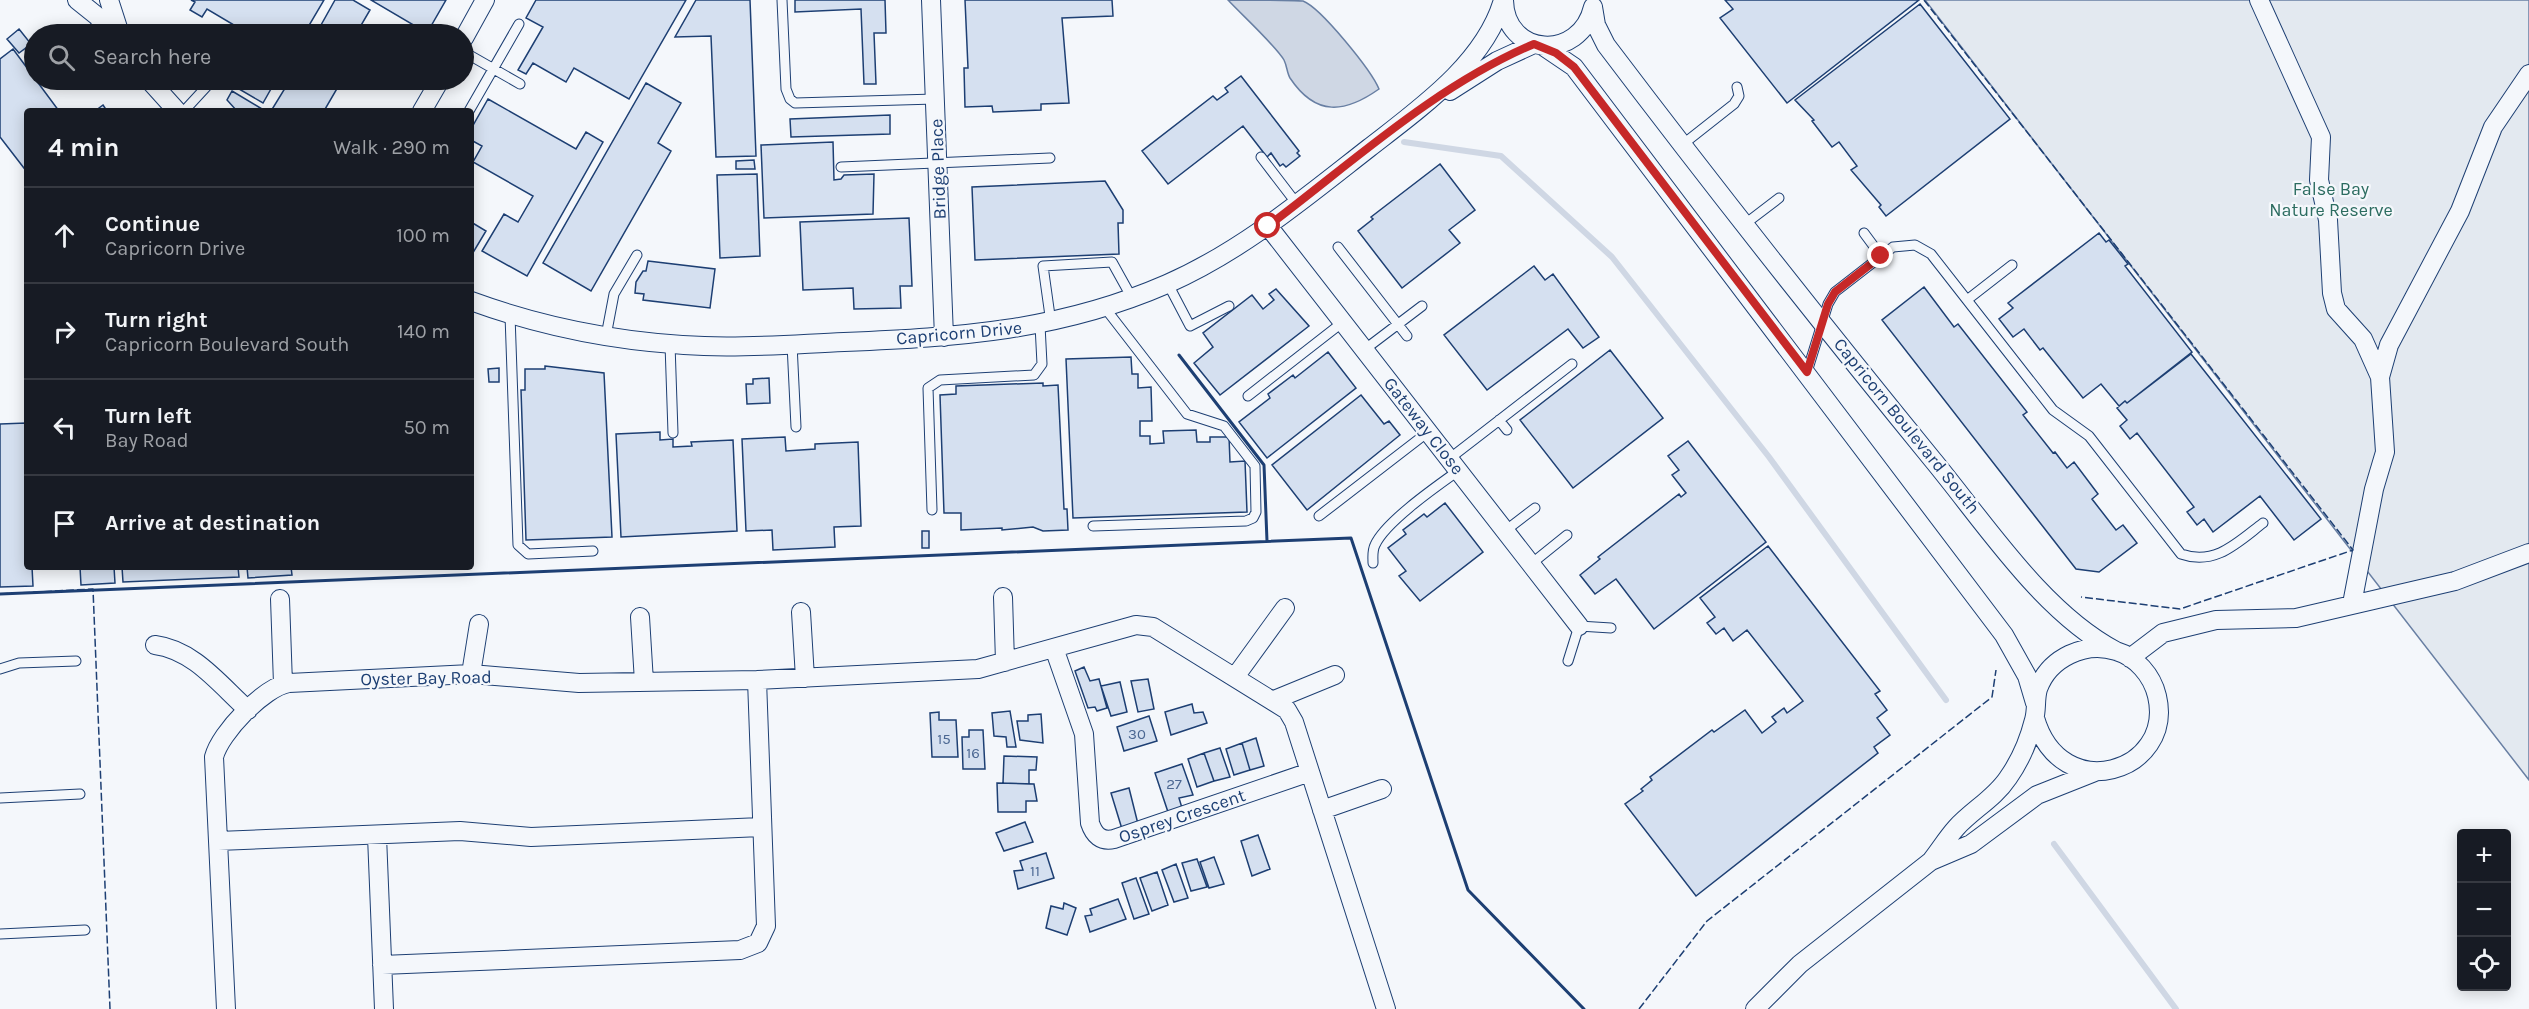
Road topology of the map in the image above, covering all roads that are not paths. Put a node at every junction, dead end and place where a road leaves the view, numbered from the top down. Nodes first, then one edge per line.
1 (77, 0) edge
2 (109, 0) edge
3 (485, 0) edge
4 (782, 0) edge
5 (931, 0) edge
6 (1503, 0) edge
7 (2259, 0) edge
8 (1593, 4) edge
9 (104, 24) edge
10 (117, 24) edge
11 (472, 24) edge
12 (519, 24) dead end
13 (1538, 45) junction
14 (474, 58) edge
15 (493, 69) junction
16 (2529, 74) edge
17 (520, 84) dead end
18 (1737, 87) dead end
19 (158, 90) edge
20 (203, 90) edge
21 (432, 90) edge
22 (935, 99) junction
23 (174, 108) edge
24 (187, 108) edge
25 (423, 108) edge
26 (471, 108) edge
27 (1396, 127) junction
28 (1682, 145) junction
29 (1261, 157) dead end
30 (1050, 158) dead end
31 (937, 162) junction
32 (841, 167) dead end
33 (1779, 198) dead end
34 (1297, 204) junction
35 (1745, 224) junction
36 (1268, 226) junction
37 (1864, 233) dead end
38 (1338, 247) dead end
39 (637, 255) dead end
40 (1881, 256) junction
41 (2012, 265) dead end
42 (1167, 284) junction
43 (1132, 298) junction
44 (1966, 300) junction
45 (474, 305) edge
46 (1229, 306) dead end
47 (1422, 306) dead end
48 (1105, 308) junction
49 (510, 315) junction
50 (1823, 321) junction
51 (1343, 322) junction
52 (1046, 324) junction
53 (1398, 324) junction
54 (606, 336) junction
55 (1407, 336) dead end
56 (944, 337) junction
57 (670, 344) junction
58 (792, 344) junction
59 (1364, 350) junction
60 (1572, 364) dead end
61 (1807, 372) junction
62 (2380, 377) junction
63 (1248, 396) dead end
64 (1499, 420) junction
65 (796, 427) dead end
66 (1507, 430) dead end
67 (1428, 432) junction
68 (673, 433) dead end
69 (1454, 465) junction
70 (1534, 508) dead end
71 (932, 510) dead end
72 (1319, 516) dead end
73 (2263, 523) dead end
74 (1092, 526) dead end
75 (1505, 531) junction
76 (1567, 535) dead end
77 (593, 551) dead end
78 (2529, 553) edge
79 (1373, 563) dead end
80 (1530, 564) junction
81 (1003, 597) dead end
82 (280, 599) dead end
83 (2352, 604) junction
84 (1285, 608) dead end
85 (801, 612) dead end
86 (640, 617) dead end
87 (479, 624) dead end
88 (1579, 626) junction
89 (1611, 628) dead end
90 (155, 645) dead end
91 (1054, 648) junction
92 (2123, 654) junction
93 (76, 661) dead end
94 (1568, 661) dead end
95 (1005, 662) junction
96 (0, 669) edge
97 (471, 674) junction
98 (1335, 675) dead end
99 (1235, 676) junction
100 (805, 678) junction
101 (757, 680) junction
102 (644, 682) junction
103 (283, 684) junction
104 (1274, 700) junction
105 (248, 710) junction
106 (2035, 711) junction
107 (1310, 772) junction
108 (2096, 772) junction
109 (1382, 789) dead end
110 (80, 794) dead end
111 (0, 798) edge
112 (1322, 810) junction
113 (761, 827) junction
114 (377, 836) junction
115 (218, 841) junction
116 (1931, 861) junction
117 (85, 930) dead end
118 (0, 934) edge
119 (382, 965) junction
120 (226, 1009) edge
121 (384, 1009) edge
122 (1386, 1009) edge
123 (1755, 1009) edge

1 - 9 street
2 - 10 street
3 - 11 street
4 - 22 lane
5 - 22 street, Bridge Place
6 - 13 street
6 - 27 street, Capricorn Drive
7 - 62 street
8 - 13 street, Capricorn Drive
8 - 28 street, Capricorn Boulevard South
12 - 15 lane
13 - 27 street, Capricorn Drive
13 - 61 street
14 - 15 lane
15 - 17 lane
15 - 26 lane
16 - 62 street
18 - 28 lane
19 - 23 street
20 - 24 lane
21 - 25 street
22 - 31 street, Bridge Place
27 - 34 street, Capricorn Drive
28 - 35 street, Capricorn Boulevard South
29 - 34 lane
30 - 31 lane
31 - 32 lane
31 - 56 street, Bridge Place
33 - 35 lane
34 - 36 street, Capricorn Drive
35 - 50 street, Capricorn Boulevard South
36 - 42 street, Capricorn Drive
36 - 51 street, Gateway Close
37 - 40 lane
38 - 53 lane
39 - 54 lane
40 - 44 lane
40 - 50 lane
41 - 44 lane
42 - 43 street, Capricorn Drive
42 - 46 lane
43 - 48 street, Capricorn Drive
43 - 52 lane
44 - 73 lane
45 - 49 street, Capricorn Drive
47 - 53 lane
48 - 52 street, Capricorn Drive
48 - 74 lane
49 - 54 street, Capricorn Drive
49 - 77 lane
50 - 61 lane
50 - 92 street, Capricorn Boulevard South
51 - 59 street, Gateway Close
51 - 63 lane
52 - 56 street, Capricorn Drive
52 - 71 lane
53 - 55 lane
53 - 59 lane
54 - 57 street, Capricorn Drive
56 - 58 street, Capricorn Drive
57 - 58 street, Capricorn Drive
57 - 68 lane
58 - 65 lane
59 - 67 street, Gateway Close
60 - 64 lane
61 - 106 street
62 - 83 street
64 - 66 lane
64 - 69 lane
67 - 69 street, Gateway Close
67 - 72 lane
69 - 75 street, Gateway Close
69 - 79 lane
70 - 75 lane
75 - 80 street, Gateway Close
76 - 80 lane
78 - 83 street
80 - 88 street, Gateway Close
81 - 95 street
82 - 103 street
83 - 92 street
84 - 99 street
85 - 100 street
86 - 102 street
87 - 97 street
88 - 89 lane
88 - 94 lane
90 - 105 street
91 - 95 street
91 - 99 street
91 - 107 street, Osprey Crescent
92 - 106 street
92 - 108 street
93 - 96 lane
95 - 100 street, Oyster Bay Road
97 - 102 street, Oyster Bay Road
97 - 103 street, Oyster Bay Road
98 - 104 street
99 - 104 street
100 - 101 street, Oyster Bay Road
101 - 102 street, Oyster Bay Road
101 - 113 street
103 - 105 street
104 - 107 street
105 - 115 street
106 - 108 street
106 - 116 street
107 - 112 street
108 - 116 street
109 - 112 street
110 - 111 lane
112 - 122 street
113 - 114 street
113 - 119 street
114 - 115 street
114 - 119 street
115 - 120 street
116 - 123 street
117 - 118 lane
119 - 121 street

